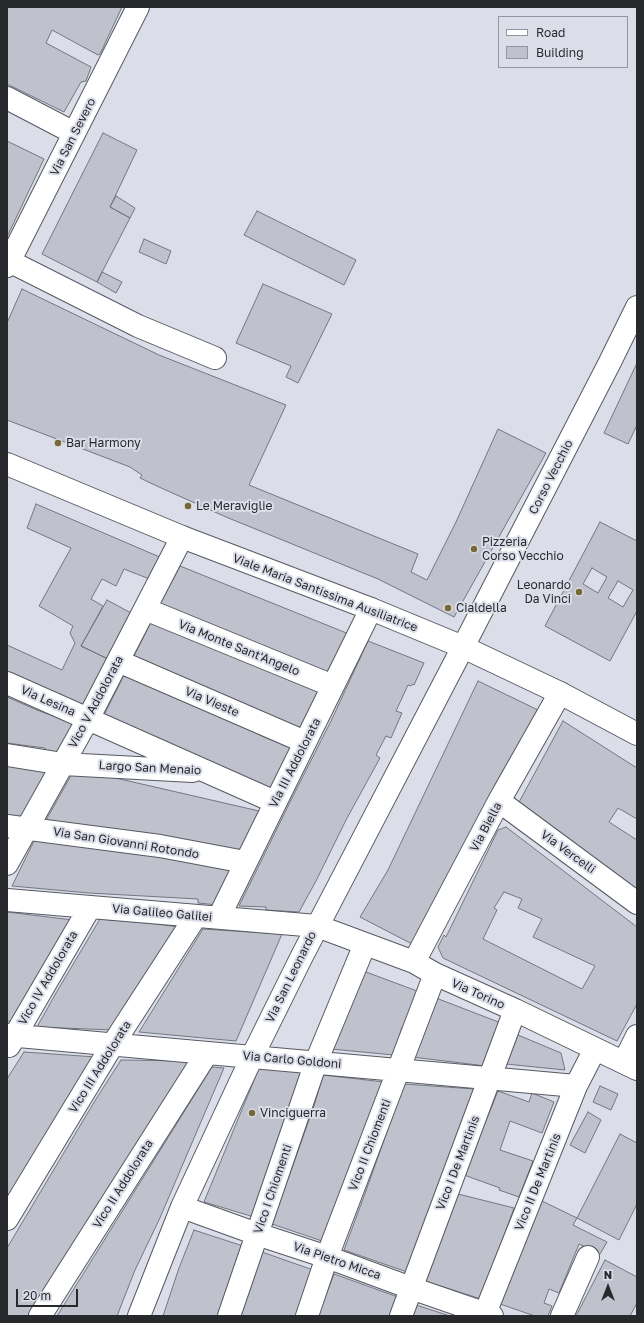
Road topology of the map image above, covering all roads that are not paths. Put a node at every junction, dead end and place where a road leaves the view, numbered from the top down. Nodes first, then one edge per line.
1 (138, 7) edge
2 (7, 98) edge
3 (74, 133) junction
4 (8, 264) edge
5 (637, 307) edge
6 (215, 358) dead end
7 (7, 464) edge
8 (182, 537) junction
9 (371, 609) junction
10 (145, 610) junction
11 (463, 647) junction
12 (118, 661) junction
13 (7, 683) edge
14 (333, 686) junction
15 (560, 693) junction
16 (88, 719) junction
17 (637, 734) edge
18 (305, 742) junction
19 (7, 755) edge
20 (63, 764) junction
21 (207, 772) junction
22 (499, 801) junction
23 (275, 802) junction
24 (17, 827) edge
25 (245, 862) junction
26 (7, 864) edge
27 (7, 900) edge
28 (637, 903) edge
29 (90, 907) junction
30 (196, 916) junction
31 (219, 917) junction
32 (317, 926) junction
33 (365, 944) junction
34 (414, 962) junction
35 (436, 974) junction
36 (516, 1010) junction
37 (637, 1036) edge
38 (10, 1040) edge
39 (113, 1044) junction
40 (595, 1049) junction
41 (207, 1053) junction
42 (252, 1057) junction
43 (316, 1062) junction
44 (630, 1065) edge
45 (398, 1070) junction
46 (490, 1078) junction
47 (576, 1086) junction
48 (182, 1208) junction
49 (7, 1219) edge
50 (257, 1234) junction
51 (328, 1256) junction
52 (588, 1256) dead end
53 (411, 1288) junction
54 (487, 1315) edge
55 (40, 1316) edge
56 (139, 1316) edge
57 (229, 1316) edge
58 (307, 1316) edge
59 (401, 1316) edge
60 (562, 1316) edge

1 - 3 street, Via San Severo
2 - 3 street
3 - 4 street, Via San Severo
4 - 6 street
5 - 11 street, Corso Vecchio
7 - 8 street, Viale Maria Santissima Ausiliatrice
8 - 9 street, Viale Maria Santissima Ausiliatrice
8 - 10 street, Vico V Addolorata
9 - 11 street, Viale Maria Santissima Ausiliatrice
9 - 14 street, Via III Addolorata
10 - 12 street, Vico V Addolorata
10 - 14 street, Via Monte Sant'Angelo
11 - 15 street, Viale Maria Santissima Ausiliatrice
11 - 32 street, Via San Leonardo
12 - 16 street, Vico V Addolorata
12 - 18 street, Via Vieste
13 - 16 street, Via Lesina
14 - 18 street, Via III Addolorata
15 - 17 street, Viale Maria Santissima Ausiliatrice
15 - 22 street, Via Biella
16 - 20 street, Vico V Addolorata
16 - 21 street, Largo San Menaio
18 - 23 street, Via III Addolorata
19 - 20 street, Largo San Menaio
20 - 21 street, Largo San Menaio
20 - 24 street, Vico V Addolorata
21 - 23 street
22 - 28 street, Via Vercelli
22 - 34 street, Via Biella
23 - 25 street, Via III Addolorata
24 - 25 street, Via San Giovanni Rotondo
24 - 26 street, Vico V Addolorata
25 - 31 street, Via III Addolorata
27 - 29 street, Via Galileo Galilei
29 - 30 street, Via Galileo Galilei
29 - 38 street, Vico IV Addolorata
30 - 31 street, Via Galileo Galilei
30 - 39 street, Vico III Addolorata
31 - 32 street, Via Galileo Galilei
32 - 33 street, Via Torino
32 - 42 street, Via San Leonardo
33 - 34 street, Via Torino
33 - 43 street, Vico I Chiomenti
34 - 35 street, Via Torino
35 - 36 street, Via Torino
35 - 45 street, Vico II Chiomenti
36 - 40 street, Via Torino
36 - 46 street, Vico I De Martinis
37 - 44 street
38 - 39 street, Via Carlo Goldoni
39 - 41 street, Via Carlo Goldoni
39 - 49 street, Vico III Addolorata
40 - 44 street, Via Torino
40 - 47 street, Vico II De Martinis
41 - 42 street, Via Carlo Goldoni
41 - 55 street, Vico II Addolorata
42 - 43 street, Via Carlo Goldoni
42 - 48 street, Via San Leonardo
43 - 45 street, Via Carlo Goldoni
43 - 50 street, Vico I Chiomenti
45 - 46 street, Via Carlo Goldoni
45 - 51 street, Vico II Chiomenti
46 - 47 street, Via Carlo Goldoni
46 - 53 street, Vico I De Martinis
47 - 54 street, Vico II De Martinis
48 - 50 street, Via Pietro Micca
48 - 56 street, Via San Leonardo
50 - 51 street, Via Pietro Micca
50 - 57 street, Vico I Chiomenti
51 - 53 street, Via Pietro Micca
51 - 58 street, Vico II Chiomenti
52 - 60 street
53 - 54 street, Via Pietro Micca
53 - 59 street, Vico I De Martinis

